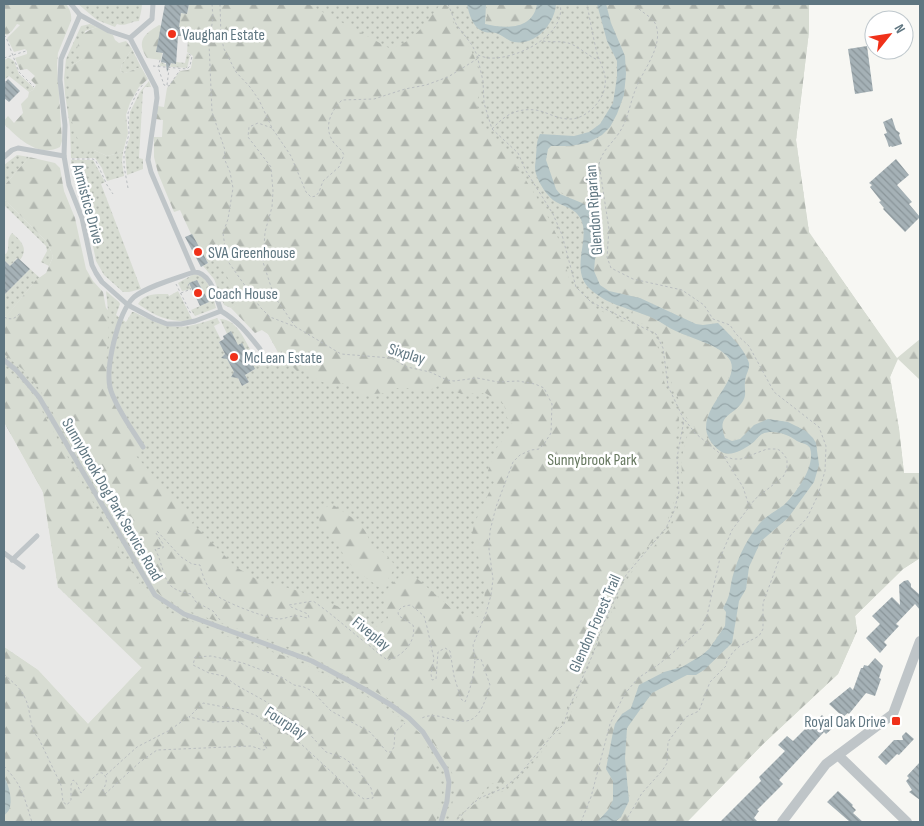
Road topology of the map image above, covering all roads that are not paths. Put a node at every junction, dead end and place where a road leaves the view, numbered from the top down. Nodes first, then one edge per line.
1 (71, 4) edge
2 (153, 4) edge
3 (80, 15) junction
4 (130, 38) junction
5 (64, 156) junction
6 (4, 157) edge
7 (194, 272) junction
8 (128, 304) junction
9 (221, 311) junction
10 (260, 349) dead end
11 (4, 360) edge
12 (143, 447) dead end
13 (37, 536) dead end
14 (4, 553) edge
15 (12, 560) junction
16 (23, 567) dead end
17 (920, 642) edge
18 (838, 755) junction
19 (441, 822) edge
20 (782, 822) edge
21 (907, 822) edge

1 - 3 lane
2 - 4 lane
3 - 4 lane
3 - 5 lane, Armistice Drive
4 - 7 lane
5 - 6 lane
5 - 8 lane, Armistice Drive
7 - 8 lane
7 - 9 lane
8 - 9 lane, Armistice Drive
8 - 12 lane
9 - 10 lane
11 - 19 lane, Sunnybrook Dog Park Service Road
13 - 15 lane
14 - 15 lane
15 - 16 lane
17 - 18 street
18 - 20 street
18 - 21 street

